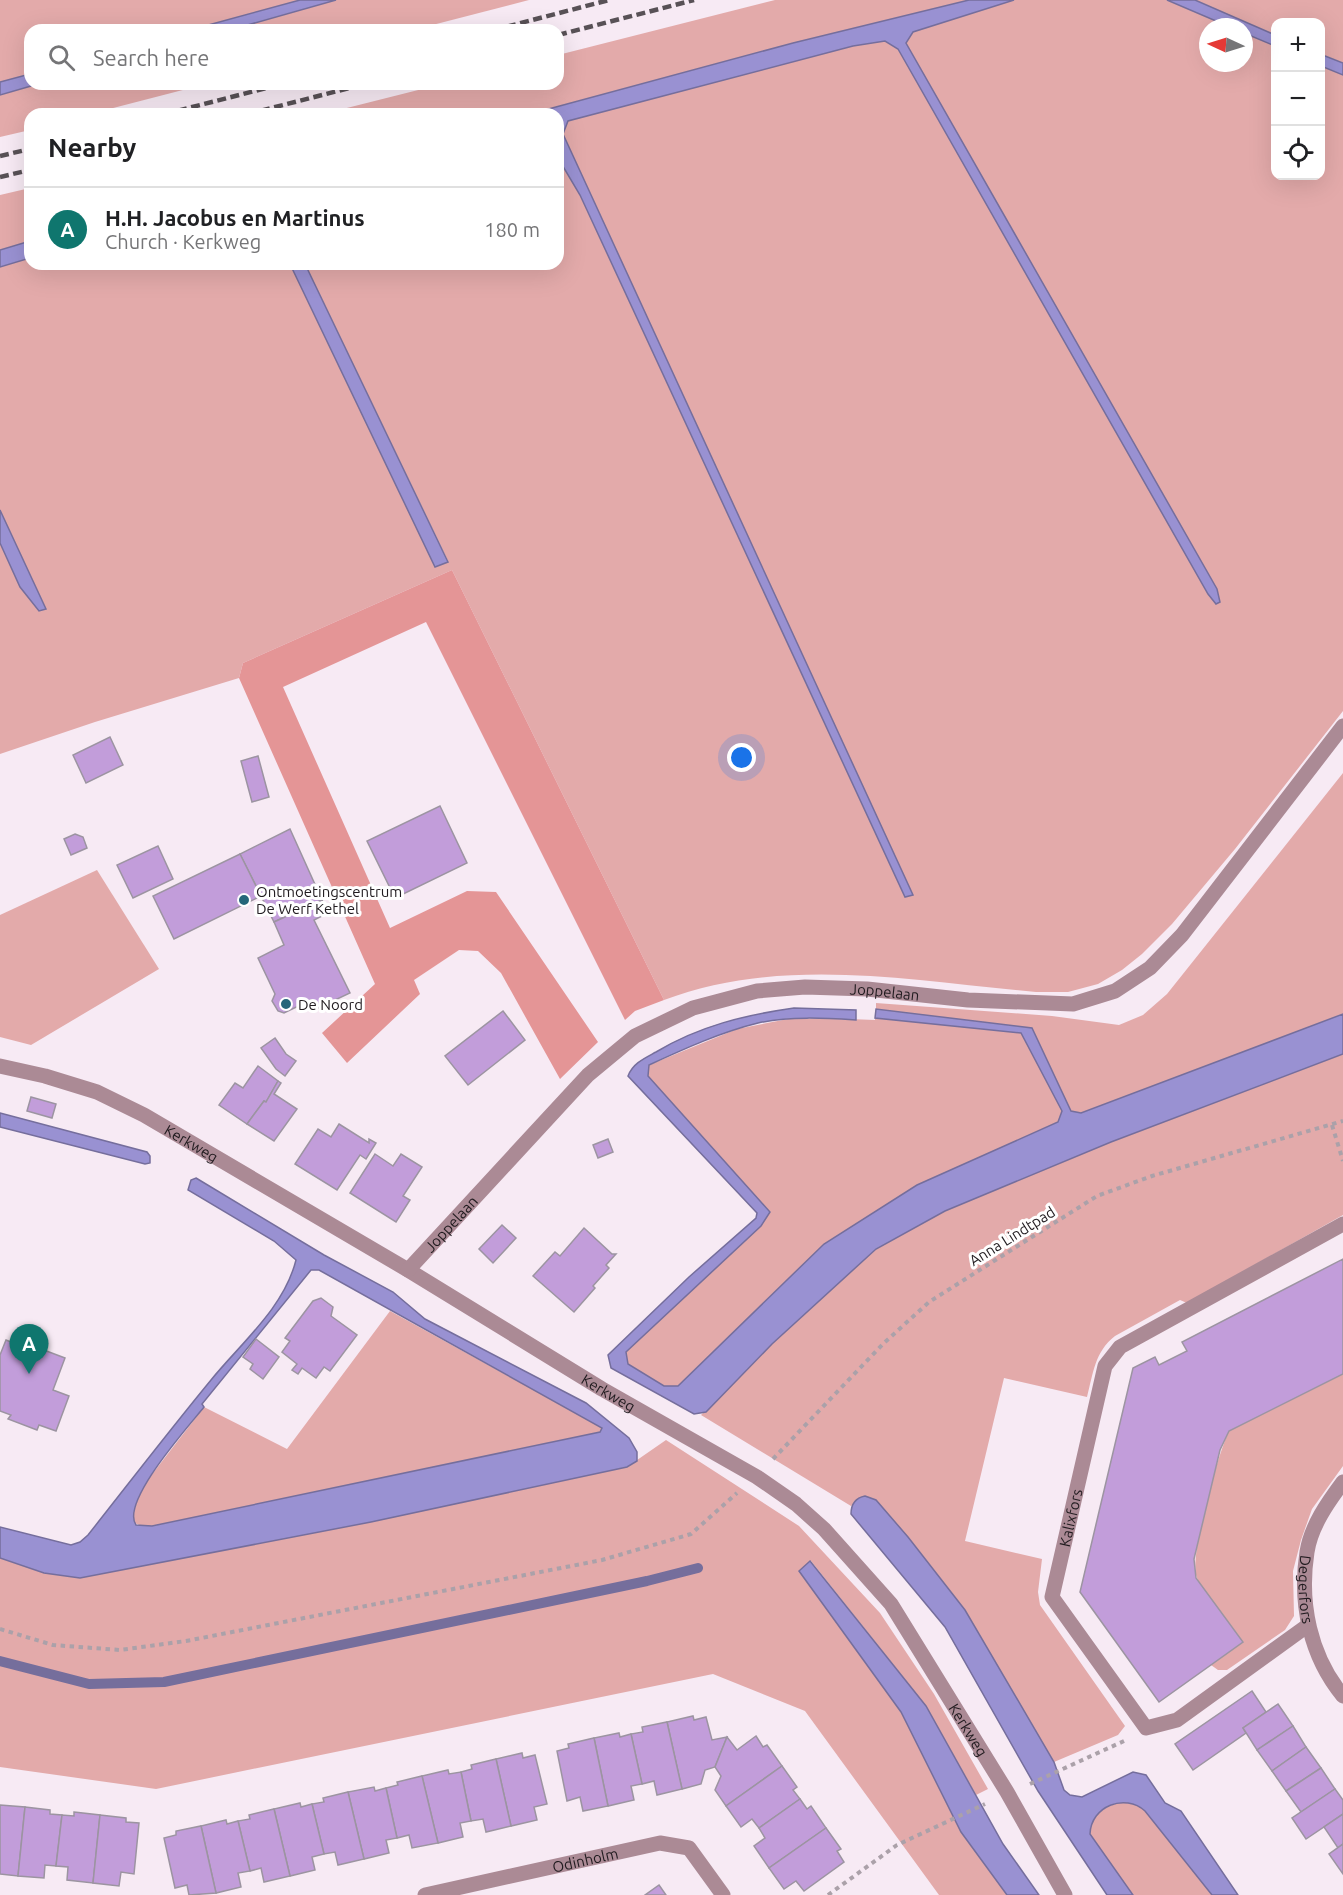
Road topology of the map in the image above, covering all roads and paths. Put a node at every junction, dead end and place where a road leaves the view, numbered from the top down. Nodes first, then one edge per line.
1 (1343, 726) edge
2 (0, 1066) edge
3 (1343, 1121) edge
4 (1332, 1125) junction
5 (1343, 1161) edge
6 (1343, 1224) edge
7 (408, 1270) junction
8 (757, 1477) junction
9 (1343, 1482) edge
10 (1307, 1626) junction
11 (0, 1629) edge
12 (1343, 1696) edge
13 (1146, 1728) junction
14 (1029, 1785) dead end
15 (984, 1805) dead end
16 (425, 1895) edge
17 (723, 1895) edge
18 (828, 1895) edge
19 (1065, 1895) edge

1 - 7 street, Joppelaan
2 - 7 street, Kerkweg
3 - 4 path, Anna Lindtpad
4 - 5 path
4 - 8 path, Anna Lindtpad
6 - 13 street, Kalixfors
7 - 8 street, Kerkweg
8 - 11 path, Anna Lindtpad
8 - 19 street, Kerkweg
9 - 10 street, Degerfors
10 - 12 street, Degerfors
10 - 13 street
13 - 14 path
15 - 18 path
16 - 17 street, Odinholm

